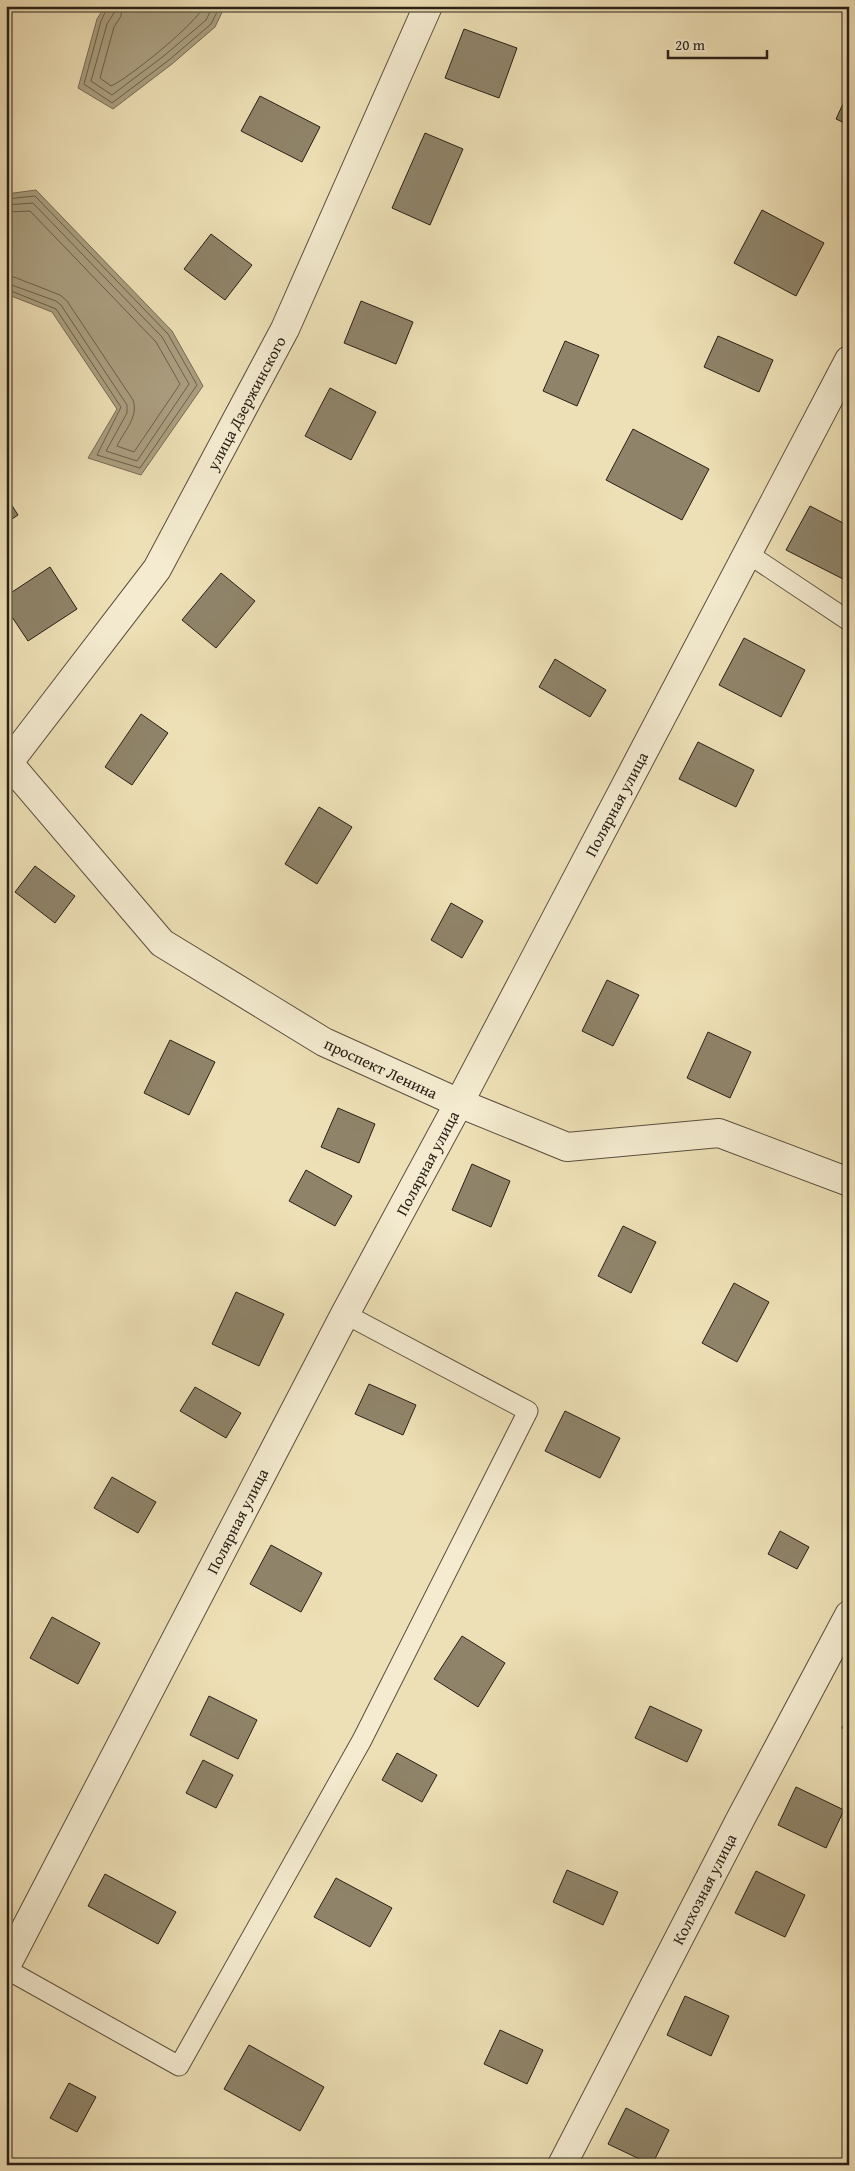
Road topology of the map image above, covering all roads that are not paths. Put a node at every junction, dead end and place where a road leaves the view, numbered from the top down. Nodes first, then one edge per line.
1 (428, 6) edge
2 (849, 360) edge
3 (747, 553) junction
4 (849, 621) edge
5 (7, 763) edge
6 (459, 1103) junction
7 (849, 1182) edge
8 (345, 1314) junction
9 (849, 1615) edge
10 (6, 1968) edge
11 (562, 2165) edge

1 - 5 street, улица Дзержинского
2 - 3 street, Полярная улица
3 - 4 lane
3 - 6 street, Полярная улица
5 - 6 street, проспект Ленина
6 - 7 street, проспект Ленина
6 - 8 street, Полярная улица
8 - 10 street, Полярная улица
8 - 10 lane
9 - 11 street, Колхозная улица

